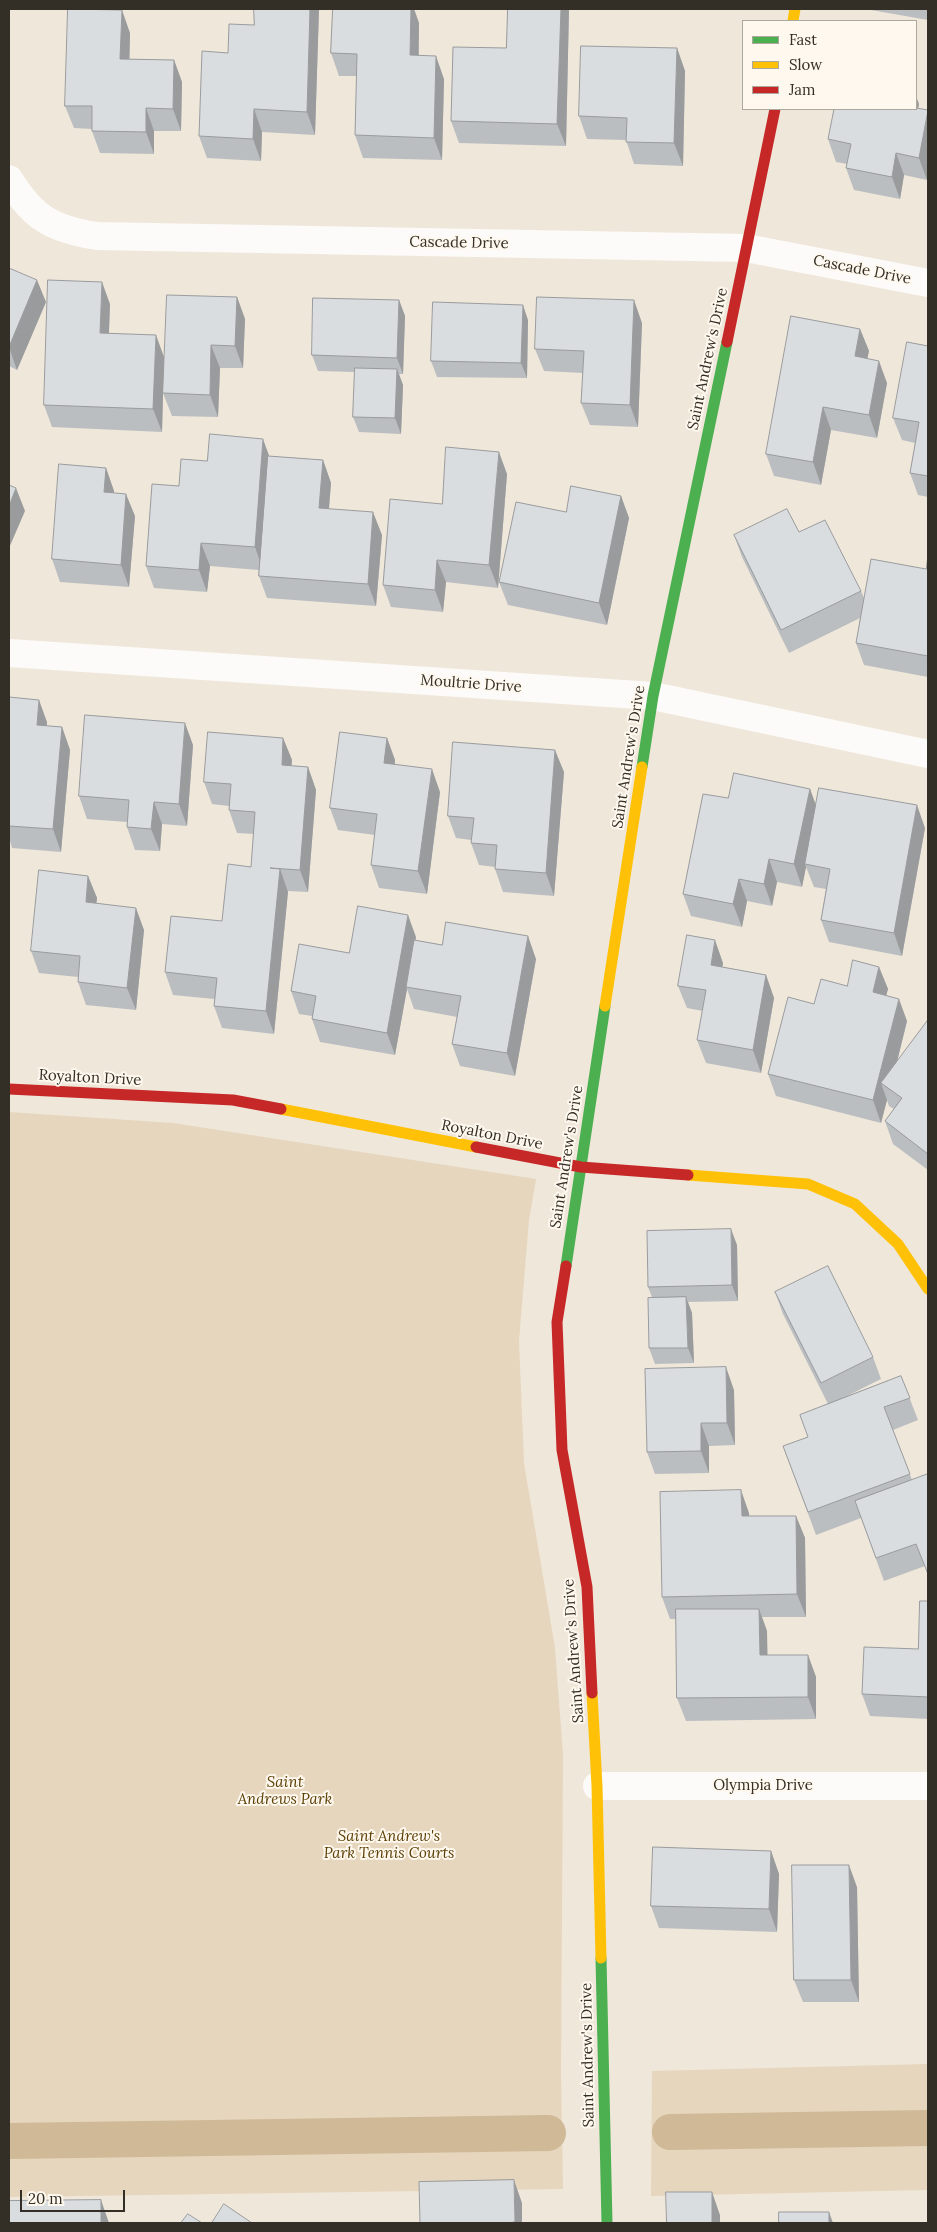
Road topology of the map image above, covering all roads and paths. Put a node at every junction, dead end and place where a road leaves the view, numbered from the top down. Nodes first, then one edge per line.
1 (775, 110) edge
2 (9, 179) edge
3 (746, 248) junction
4 (928, 283) edge
5 (9, 653) edge
6 (653, 696) junction
7 (928, 754) edge
8 (9, 1089) edge
9 (581, 1167) junction
10 (928, 1289) edge
11 (598, 1786) junction
12 (928, 1786) edge
13 (607, 2223) edge

1 - 3 street, Saint Andrew's Drive
2 - 3 street, Cascade Drive
3 - 4 street, Cascade Drive
3 - 6 street, Saint Andrew's Drive
5 - 6 street, Moultrie Drive
6 - 7 street, Moultrie Drive
6 - 9 street, Saint Andrew's Drive
8 - 9 street, Royalton Drive
9 - 10 street, Royalton Drive
9 - 11 street, Saint Andrew's Drive
11 - 12 street, Olympia Drive
11 - 13 street, Saint Andrew's Drive

